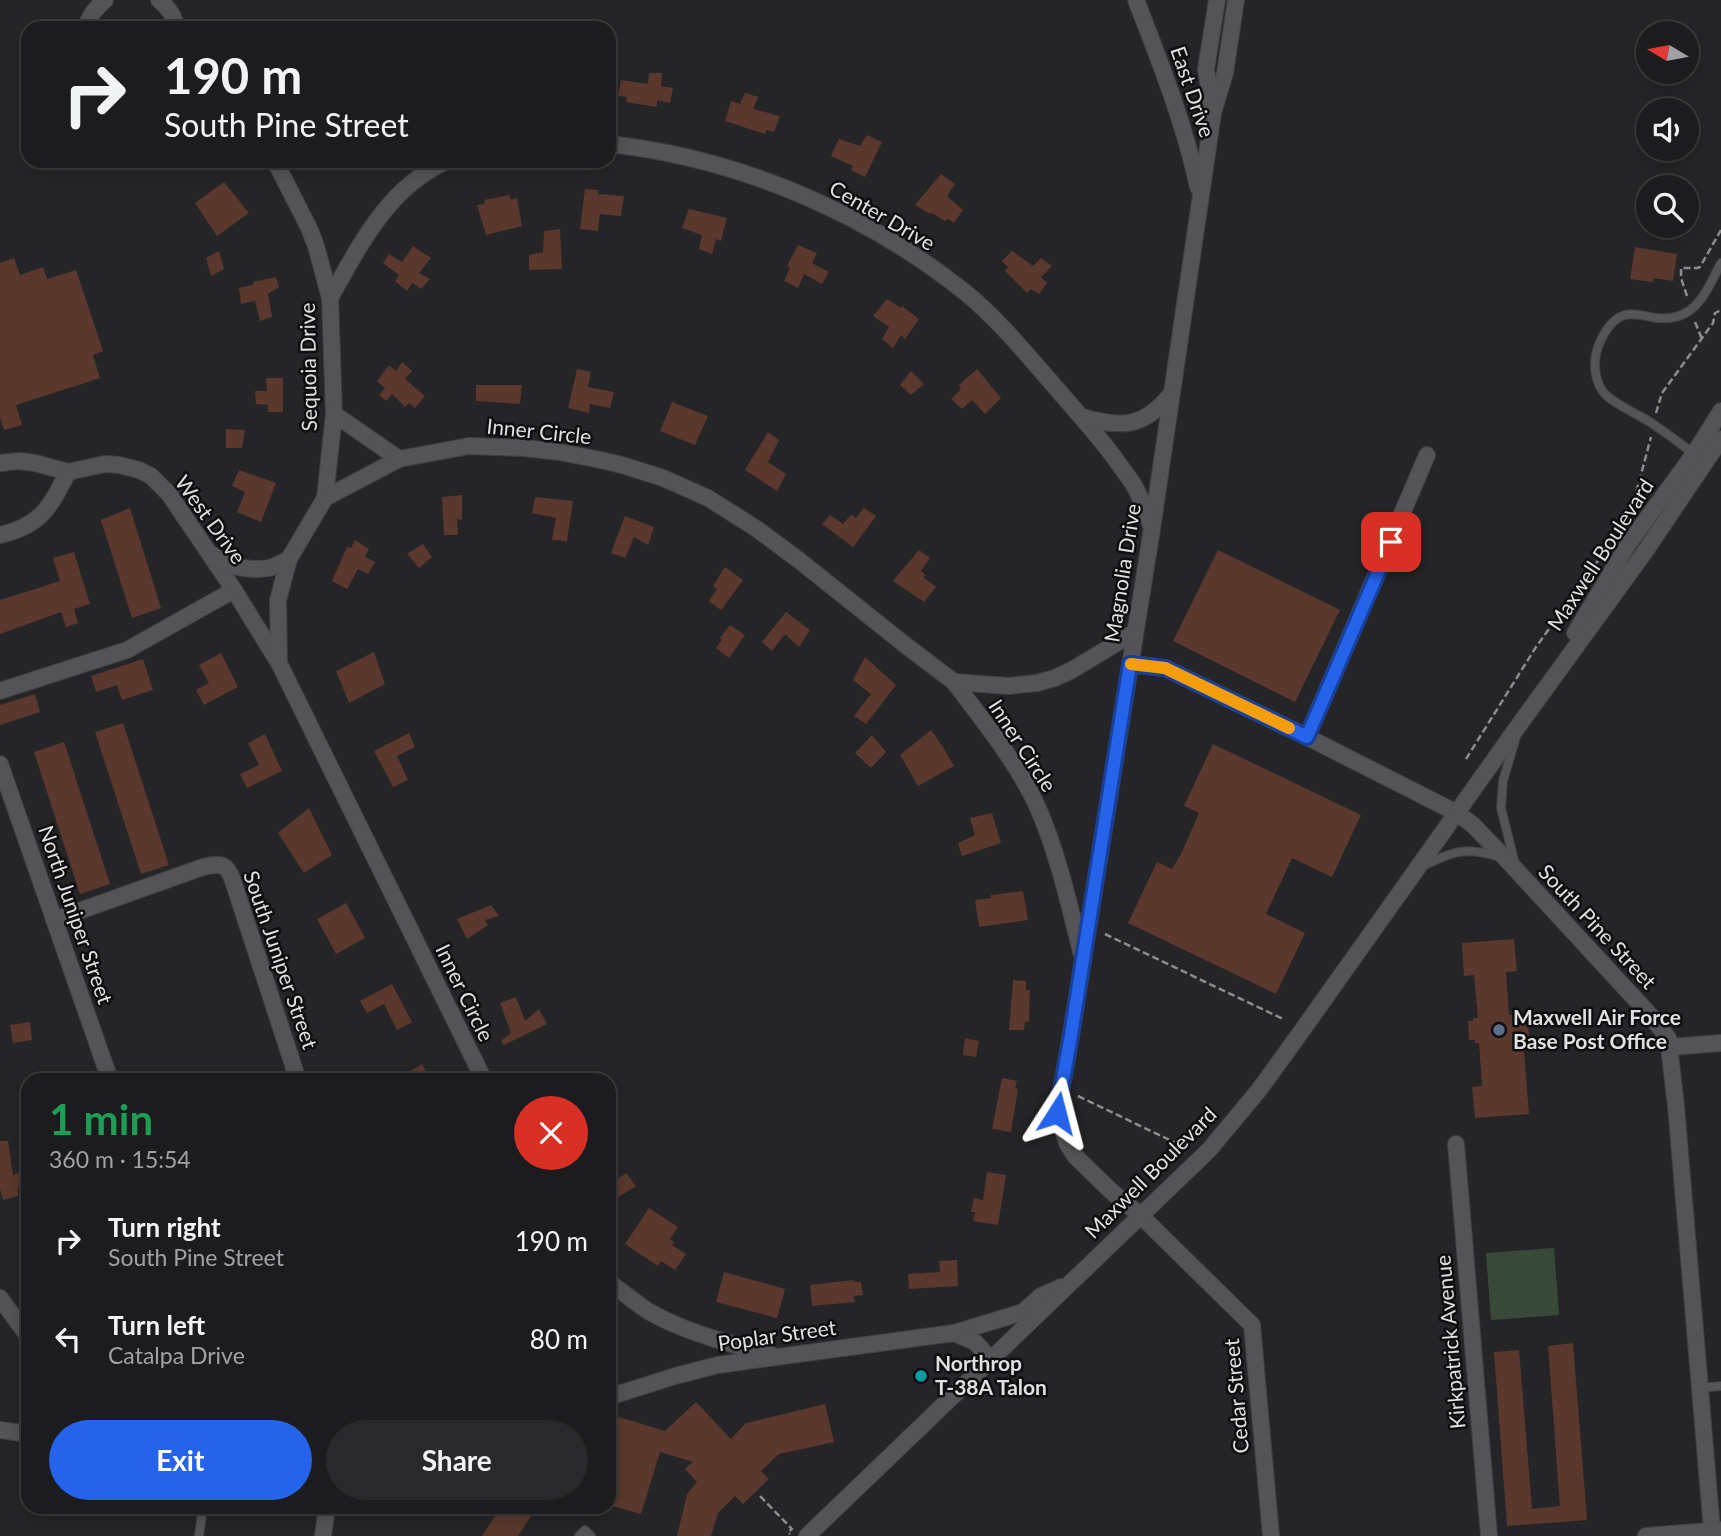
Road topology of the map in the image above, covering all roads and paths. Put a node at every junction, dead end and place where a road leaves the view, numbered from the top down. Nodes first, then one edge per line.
1 (105, 0) edge
2 (159, 0) edge
3 (1136, 0) edge
4 (1217, 0) edge
5 (1236, 0) edge
6 (88, 21) edge
7 (174, 21) edge
8 (1213, 113) junction
9 (616, 145) edge
10 (279, 168) edge
11 (433, 168) edge
12 (1201, 200) junction
13 (1721, 263) edge
14 (330, 298) junction
15 (1721, 310) edge
16 (1172, 392) junction
17 (1721, 411) edge
18 (334, 414) junction
19 (1081, 416) junction
20 (1653, 424) junction
21 (1721, 439) edge
22 (1694, 454) junction
23 (1427, 455) dead end
24 (399, 459) junction
25 (0, 463) edge
26 (68, 472) junction
27 (325, 498) junction
28 (1630, 515) dead end
29 (1152, 529) junction
30 (0, 535) edge
31 (1606, 548) dead end
32 (206, 549) junction
33 (289, 559) junction
34 (234, 590) junction
35 (1135, 632) junction
36 (279, 663) junction
37 (1130, 664) junction
38 (954, 682) junction
39 (0, 691) edge
40 (1519, 725) junction
41 (1307, 737) junction
42 (1466, 758) dead end
43 (0, 764) edge
44 (1457, 813) junction
45 (1512, 865) junction
46 (1417, 869) junction
47 (54, 920) junction
48 (1104, 934) dead end
49 (1083, 958) junction
50 (1285, 1020) dead end
51 (1721, 1043) edge
52 (1670, 1048) junction
53 (108, 1073) edge
54 (296, 1073) edge
55 (481, 1073) edge
56 (1078, 1096) dead end
57 (1456, 1144) dead end
58 (1182, 1146) dead end
59 (1108, 1188) joint
60 (1140, 1215) junction
61 (1073, 1282) junction
62 (616, 1287) edge
63 (0, 1298) edge
64 (21, 1326) edge
65 (954, 1333) junction
66 (776, 1357) junction
67 (991, 1360) junction
68 (1721, 1386) edge
69 (1700, 1388) junction
70 (616, 1395) edge
71 (0, 1430) edge
72 (21, 1433) edge
73 (760, 1496) dead end
74 (202, 1514) edge
75 (326, 1514) edge
76 (1717, 1530) edge
77 (798, 1535) edge
78 (199, 1536) edge
79 (323, 1536) edge
80 (579, 1536) edge
81 (591, 1536) edge
82 (1271, 1536) edge
83 (1489, 1536) edge
84 (1646, 1536) edge

1 - 6 street
2 - 7 street
3 - 12 street, East Drive
4 - 8 street, Magnolia Drive
5 - 8 street, Magnolia Drive
8 - 12 street, Magnolia Drive
9 - 19 street, Center Drive
10 - 14 street, Sequoia Drive
11 - 14 street
12 - 16 street, Magnolia Drive
13 - 20 lane
14 - 18 street, Sequoia Drive
15 - 20 path
16 - 19 street
16 - 29 street, Magnolia Drive
17 - 22 street, Maxwell Boulevard
18 - 24 street
18 - 27 street, Sequoia Drive
19 - 29 street, Center Drive
20 - 22 lane
20 - 28 path
21 - 40 street, Maxwell Boulevard
22 - 40 street, Maxwell Boulevard
23 - 41 street
24 - 27 street, Inner Circle
24 - 38 street, Inner Circle
25 - 26 street, West Drive
26 - 30 street
26 - 32 street, West Drive
27 - 33 street, Inner Circle
29 - 35 street, Magnolia Drive
31 - 42 path
32 - 33 street
32 - 34 street, West Drive
33 - 36 street, Inner Circle
34 - 36 street, West Drive
34 - 39 street
35 - 37 street, Magnolia Drive
35 - 38 street, Inner Circle
36 - 55 street, Inner Circle
37 - 41 street, South Pine Street
37 - 49 street, Magnolia Drive
38 - 49 street, Inner Circle
40 - 44 street, Maxwell Boulevard
40 - 45 lane
41 - 44 street, South Pine Street
43 - 47 street, North Juniper Street
44 - 45 street, South Pine Street
44 - 46 street, Maxwell Boulevard
45 - 46 lane
45 - 52 street, South Pine Street
46 - 60 street, Maxwell Boulevard
47 - 53 street, North Juniper Street
47 - 54 street, South Juniper Street
48 - 50 path
49 - 59 street, Magnolia Drive
51 - 52 street
52 - 69 street, South Pine Street
56 - 58 path
57 - 83 street, Kirkpatrick Avenue
59 - 60 street, Cedar Street
60 - 61 street, Maxwell Boulevard
60 - 82 street, Cedar Street
61 - 65 street, Poplar Street
61 - 67 street, Maxwell Boulevard
62 - 66 street
63 - 64 street
65 - 66 street, Poplar Street
65 - 67 street
66 - 70 street, Poplar Street
67 - 77 street, Maxwell Boulevard
68 - 69 lane
69 - 76 street, South Pine Street
71 - 72 street
73 - 77 path
74 - 78 lane
75 - 79 street
76 - 84 street
80 - 81 lane

